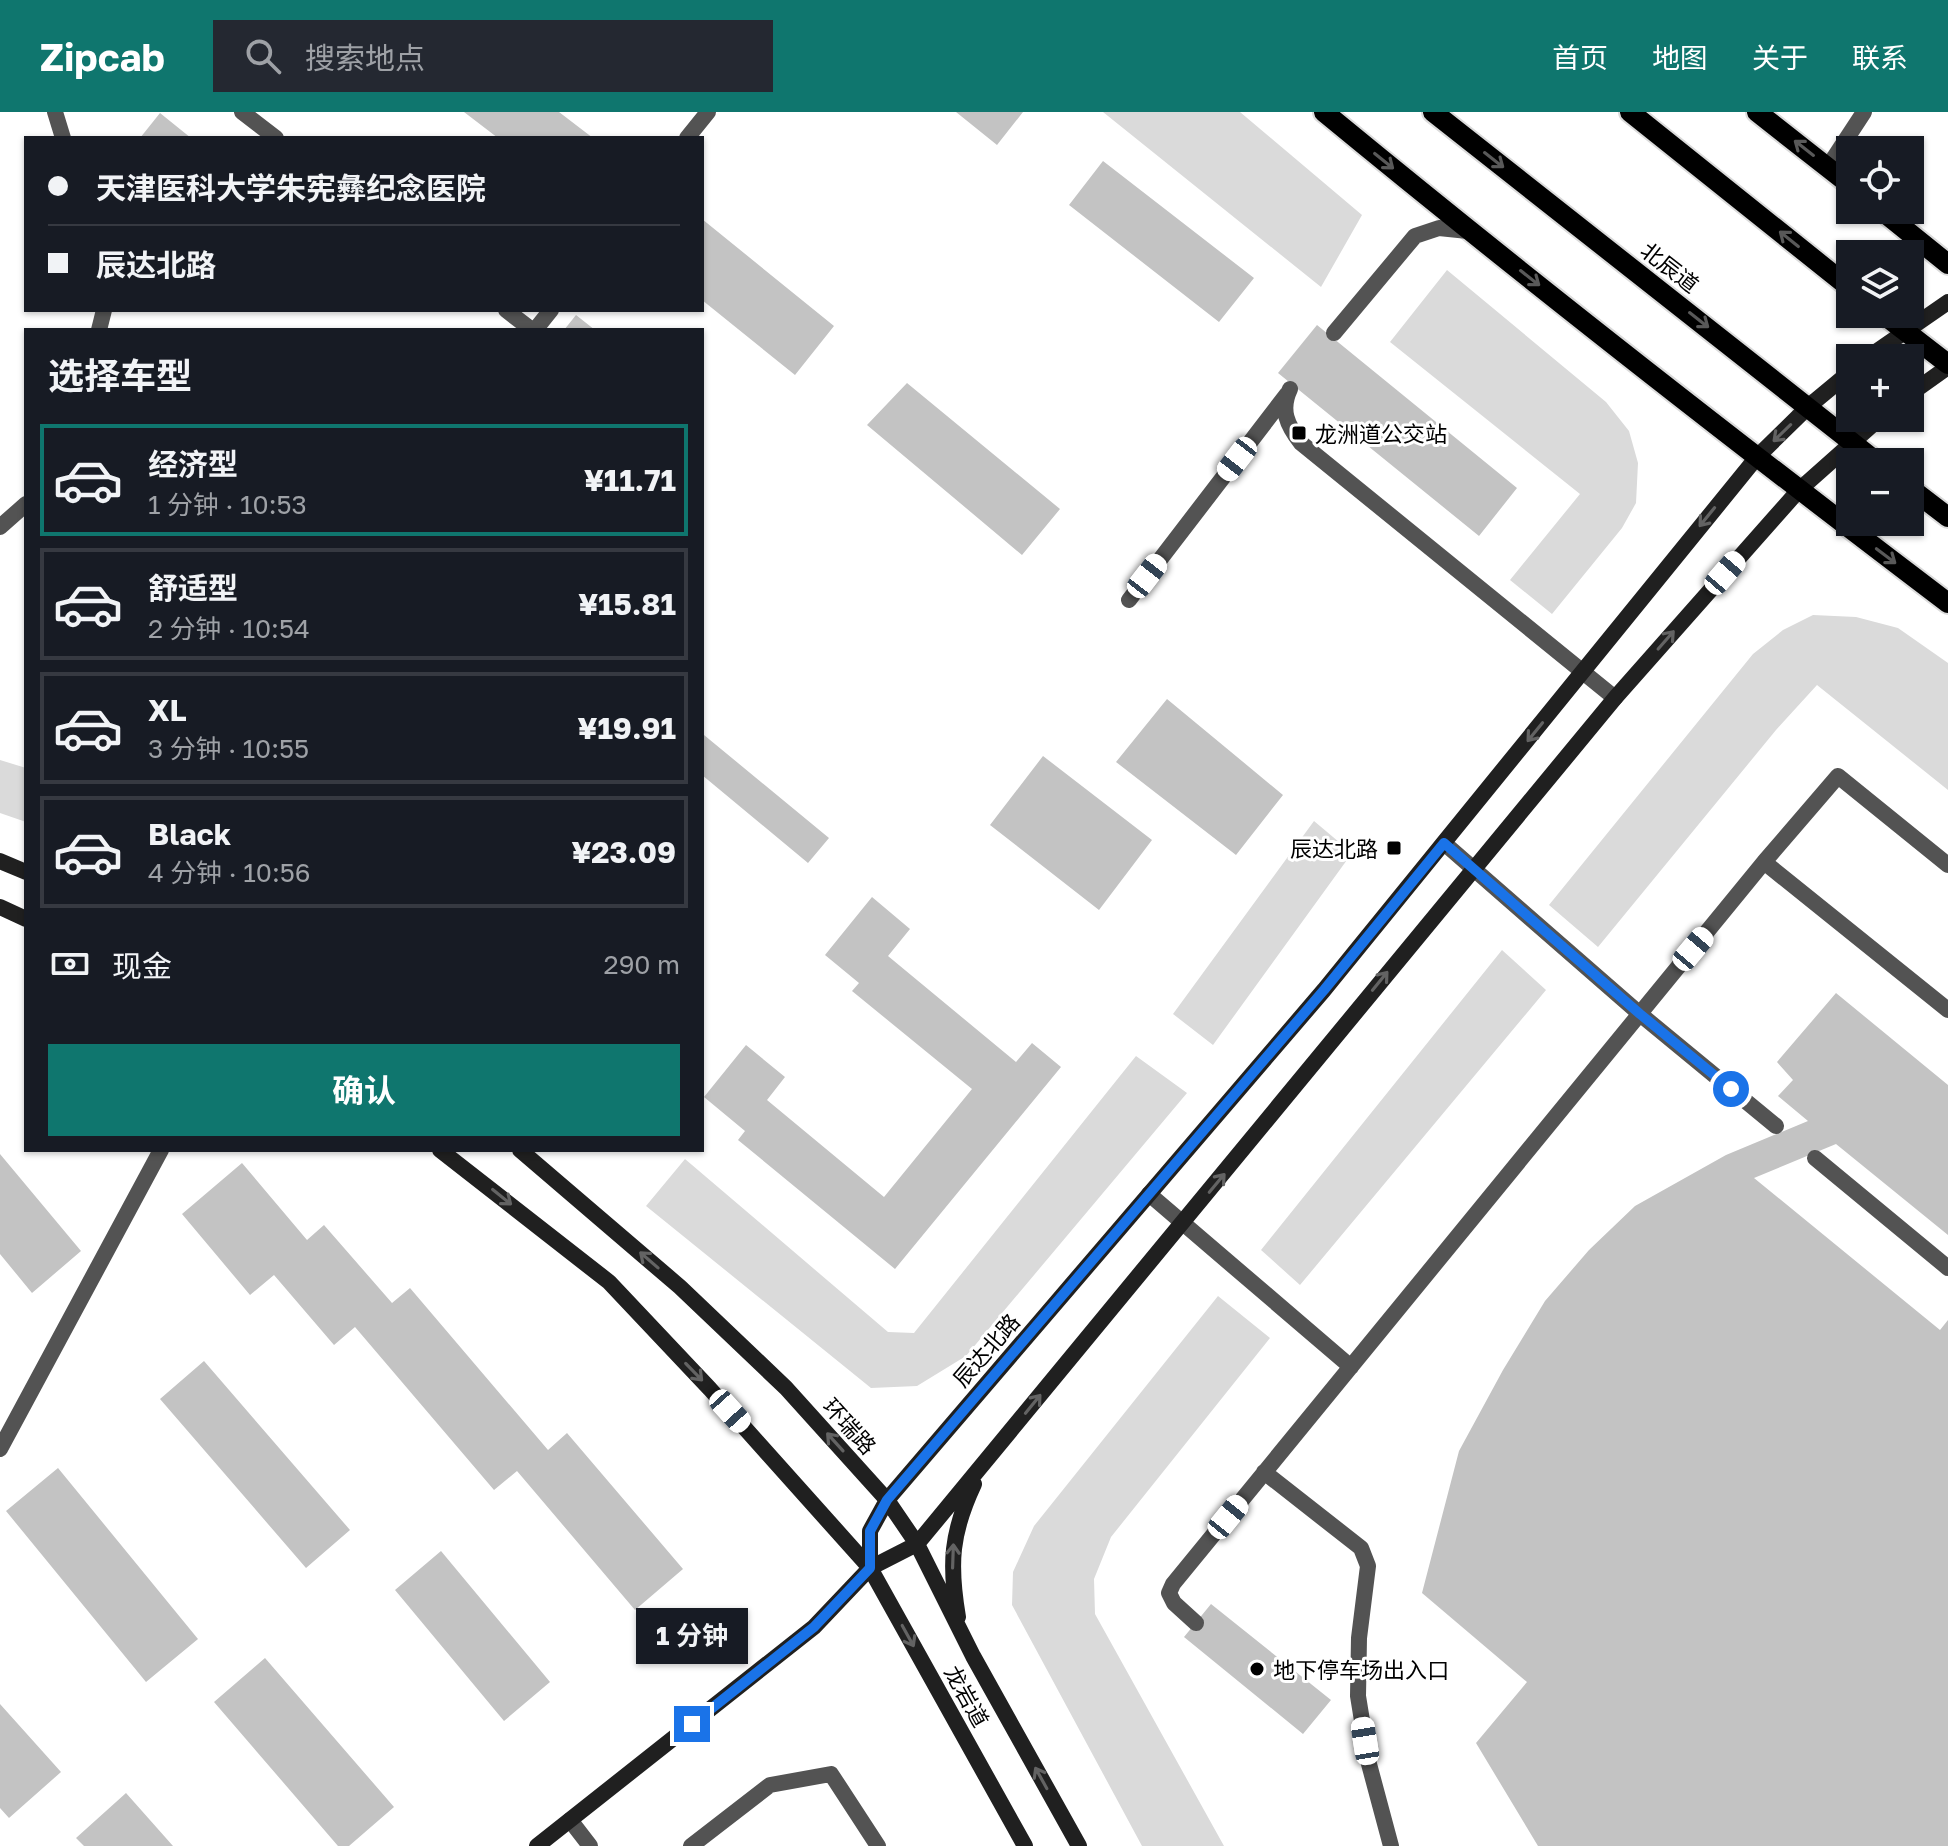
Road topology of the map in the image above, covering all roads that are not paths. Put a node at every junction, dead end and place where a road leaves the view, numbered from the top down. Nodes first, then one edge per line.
1 (55, 112) edge
2 (242, 112) edge
3 (708, 112) edge
4 (1324, 112) edge
5 (1433, 112) edge
6 (1630, 112) edge
7 (1757, 112) edge
8 (1864, 112) edge
9 (62, 136) edge
10 (273, 136) edge
11 (689, 136) edge
12 (1828, 167) junction
13 (1836, 174) edge
14 (1898, 224) edge
15 (1468, 231) junction
16 (1948, 264) edge
17 (1836, 277) edge
18 (1948, 302) edge
19 (509, 312) edge
20 (549, 312) edge
21 (531, 328) edge
22 (536, 328) edge
23 (1900, 328) edge
24 (1904, 331) junction
25 (1334, 333) dead end
26 (1886, 344) edge
27 (1948, 366) edge
28 (1836, 384) edge
29 (1924, 384) edge
30 (1809, 406) junction
31 (1862, 432) edge
32 (1850, 442) junction
33 (1858, 448) edge
34 (1757, 457) junction
35 (1799, 490) junction
36 (1924, 499) edge
37 (24, 506) edge
38 (1948, 517) edge
39 (0, 527) edge
40 (1129, 600) dead end
41 (1948, 603) edge
42 (1584, 672) junction
43 (1615, 698) junction
44 (1444, 843) junction
45 (0, 861) edge
46 (1764, 862) junction
47 (1948, 865) edge
48 (1473, 868) junction
49 (24, 871) edge
50 (0, 907) edge
51 (24, 918) edge
52 (1948, 1010) edge
53 (1640, 1014) junction
54 (1776, 1126) dead end
55 (160, 1152) edge
56 (443, 1152) edge
57 (522, 1152) edge
58 (1815, 1158) dead end
59 (1149, 1194) junction
60 (1183, 1222) junction
61 (1948, 1268) edge
62 (1351, 1367) junction
63 (0, 1449) edge
64 (983, 1464) junction
65 (1264, 1472) junction
66 (887, 1500) junction
67 (917, 1544) junction
68 (870, 1568) junction
69 (1196, 1623) dead end
70 (962, 1633) junction
71 (570, 1820) junction
72 (537, 1846) edge
73 (590, 1846) edge
74 (691, 1846) edge
75 (878, 1846) edge
76 (1025, 1846) edge
77 (1079, 1846) edge
78 (1391, 1846) edge

1 - 9 lane
2 - 10 lane
3 - 11 lane
4 -> 15 main road
5 -> 30 main road, 北辰道
17 -> 6 main road
12 -> 7 main road
8 - 12 lane
12 - 13 main road
14 - 16 main road
15 - 25 lane
15 -> 34 main road
18 - 24 street
19 - 21 lane
20 - 22 lane
23 - 24 main road
24 - 26 street
24 - 27 main road
27 - 29 street
28 - 30 street, 辰达北路
30 - 32 main road, 北辰道
30 -> 34 street, 辰达北路
31 - 32 street
32 - 33 main road, 北辰道
32 - 35 street
34 - 35 main road
34 -> 42 street, 辰达北路
35 -> 41 main road
43 -> 35 street
36 - 38 main road
37 - 39 lane
40 - 42 lane
42 - 43 lane
42 -> 44 street, 辰达北路
43 - 48 street
44 - 48 lane
44 - 59 street, 辰达北路
45 - 49 street
46 - 47 lane
46 - 52 lane
46 - 53 lane
48 - 53 lane
60 -> 48 street
50 - 51 street
53 - 54 lane
53 - 62 lane
55 - 63 lane
56 -> 68 street
66 -> 57 street, 环瑞路
58 - 61 lane
59 - 60 lane
59 - 66 street, 辰达北路
60 - 62 lane
64 -> 60 street
62 - 65 lane
64 - 67 street
70 -> 64 street
65 - 69 lane
65 - 78 lane
66 - 67 street, 环瑞路
66 - 68 street, 辰达北路
67 - 68 street
67 - 70 street, 环瑞路
68 - 71 street
68 -> 76 street, 龙岩道
77 -> 70 street, 环瑞路
71 - 72 street
71 - 73 lane
74 - 75 lane

